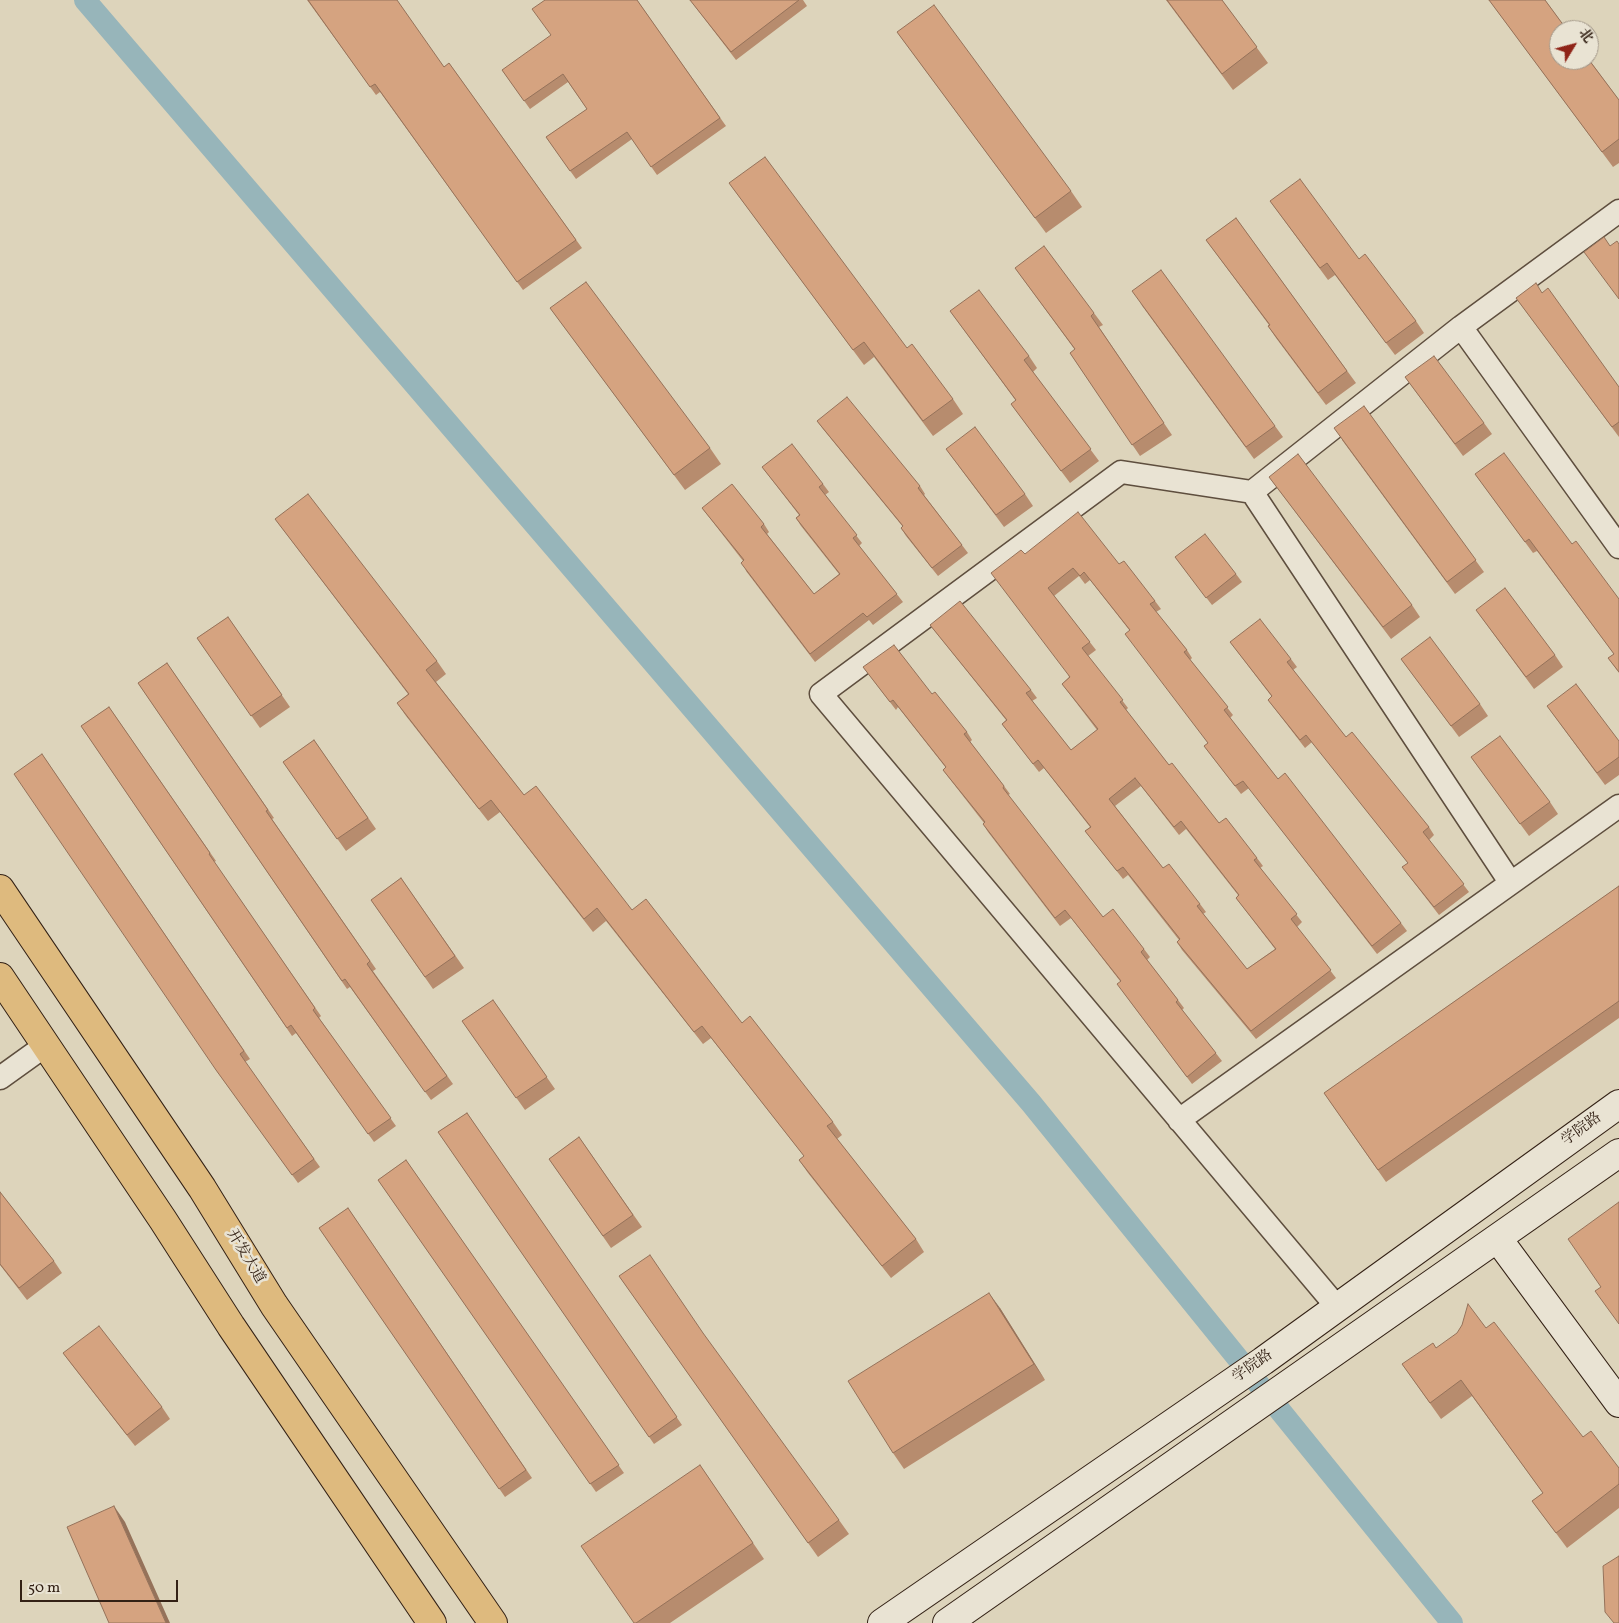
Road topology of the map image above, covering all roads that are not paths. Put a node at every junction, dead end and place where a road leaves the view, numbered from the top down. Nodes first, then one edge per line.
1 (1619, 211) edge
2 (1461, 327) junction
3 (1252, 492) junction
4 (1619, 547) edge
5 (1619, 806) edge
6 (1510, 882) junction
7 (0, 889) edge
8 (0, 977) edge
9 (46, 1045) junction
10 (0, 1078) edge
11 (1619, 1104) edge
12 (1179, 1120) junction
13 (1619, 1153) edge
14 (1498, 1240) junction
15 (1337, 1307) junction
16 (1619, 1403) edge
17 (432, 1623) edge
18 (493, 1623) edge
19 (882, 1623) edge
20 (947, 1623) edge

1 - 2 street
2 - 3 street
2 - 4 street
3 - 6 street
3 - 12 street
5 - 6 street
6 - 12 street
7 - 18 main road, 开发大道
8 - 9 main road
9 - 10 street
9 - 17 main road
11 - 15 main road, 学院路
12 - 15 street
13 - 14 main road
14 - 16 main road
14 - 20 main road
15 - 19 main road, 学院路

